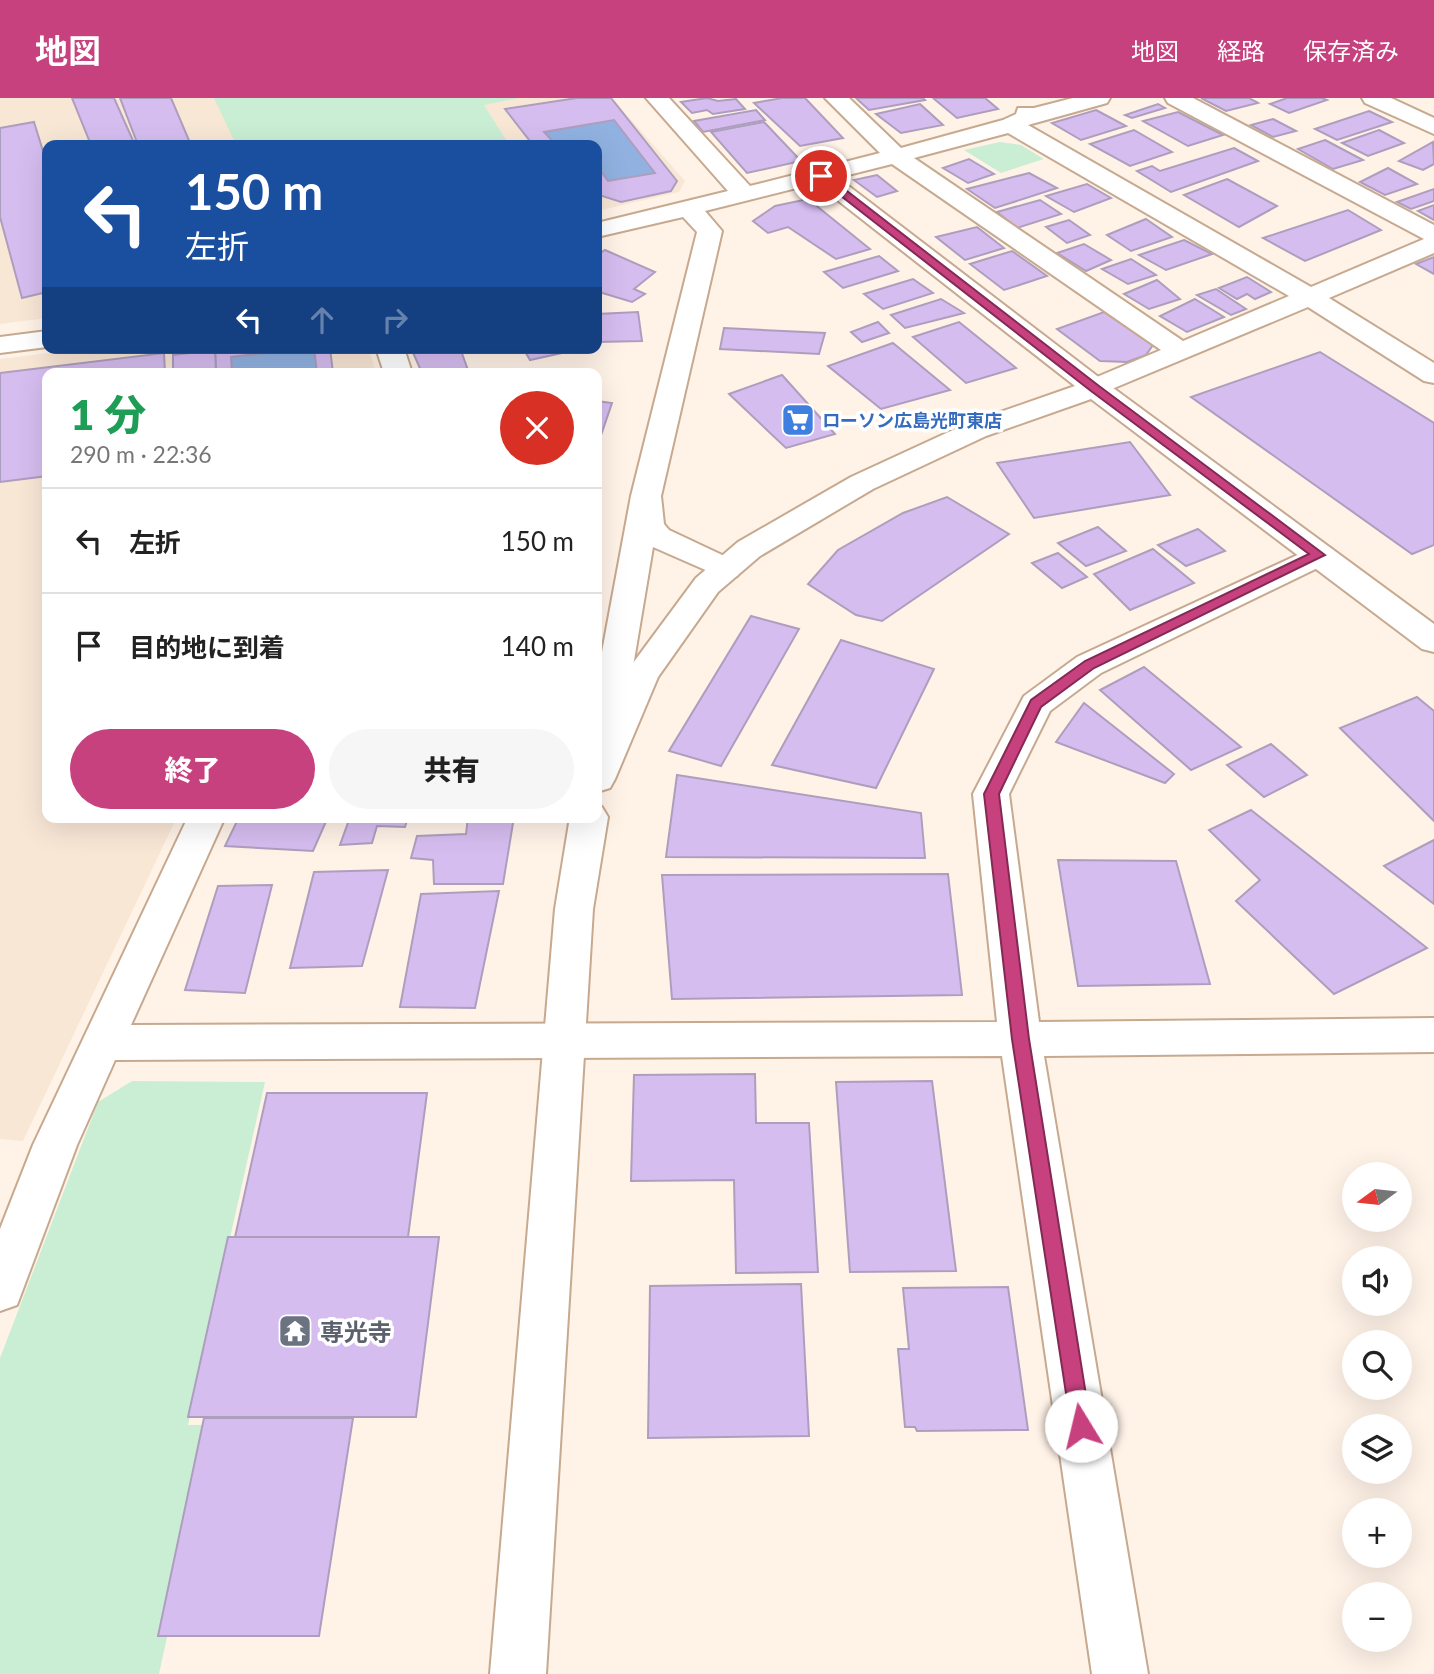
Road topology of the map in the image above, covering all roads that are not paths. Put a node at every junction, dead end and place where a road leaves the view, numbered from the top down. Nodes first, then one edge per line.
1 (657, 98) edge
2 (836, 98) edge
3 (1009, 98) edge
4 (1099, 98) edge
5 (1176, 98) edge
6 (1373, 98) edge
7 (1020, 120) junction
8 (1434, 127) edge
9 (896, 156) junction
10 (821, 176) junction
11 (745, 195) junction
12 (688, 208) junction
13 (602, 229) edge
14 (1434, 235) edge
15 (1434, 244) edge
16 (1311, 298) junction
17 (42, 341) edge
18 (0, 345) edge
19 (1181, 352) junction
20 (1434, 375) edge
21 (1095, 388) junction
22 (646, 496) junction
23 (1319, 555) junction
24 (726, 569) junction
25 (1434, 641) edge
26 (602, 748) edge
27 (602, 766) edge
28 (204, 823) edge
29 (588, 823) edge
30 (1434, 1035) edge
31 (1020, 1039) junction
32 (564, 1040) junction
33 (103, 1042) junction
34 (0, 1289) edge
35 (518, 1674) edge
36 (1120, 1674) edge

1 - 11 street
2 - 9 street
3 - 7 street
4 - 7 street
5 - 14 street
6 - 8 street
7 - 9 street
7 - 16 street
9 - 10 street
9 - 19 street
10 - 11 street
10 - 21 street
11 - 12 street
12 - 13 street
12 - 22 street
15 - 16 street
16 - 19 street
16 - 20 street
17 - 18 street
19 - 21 street
21 - 23 street
21 - 24 street
22 - 24 street
22 - 26 street
23 - 25 street
23 - 31 street
24 - 27 street
28 - 33 street
29 - 32 street
30 - 31 street
31 - 32 street
31 - 36 street
32 - 33 street
32 - 35 street
33 - 34 street

